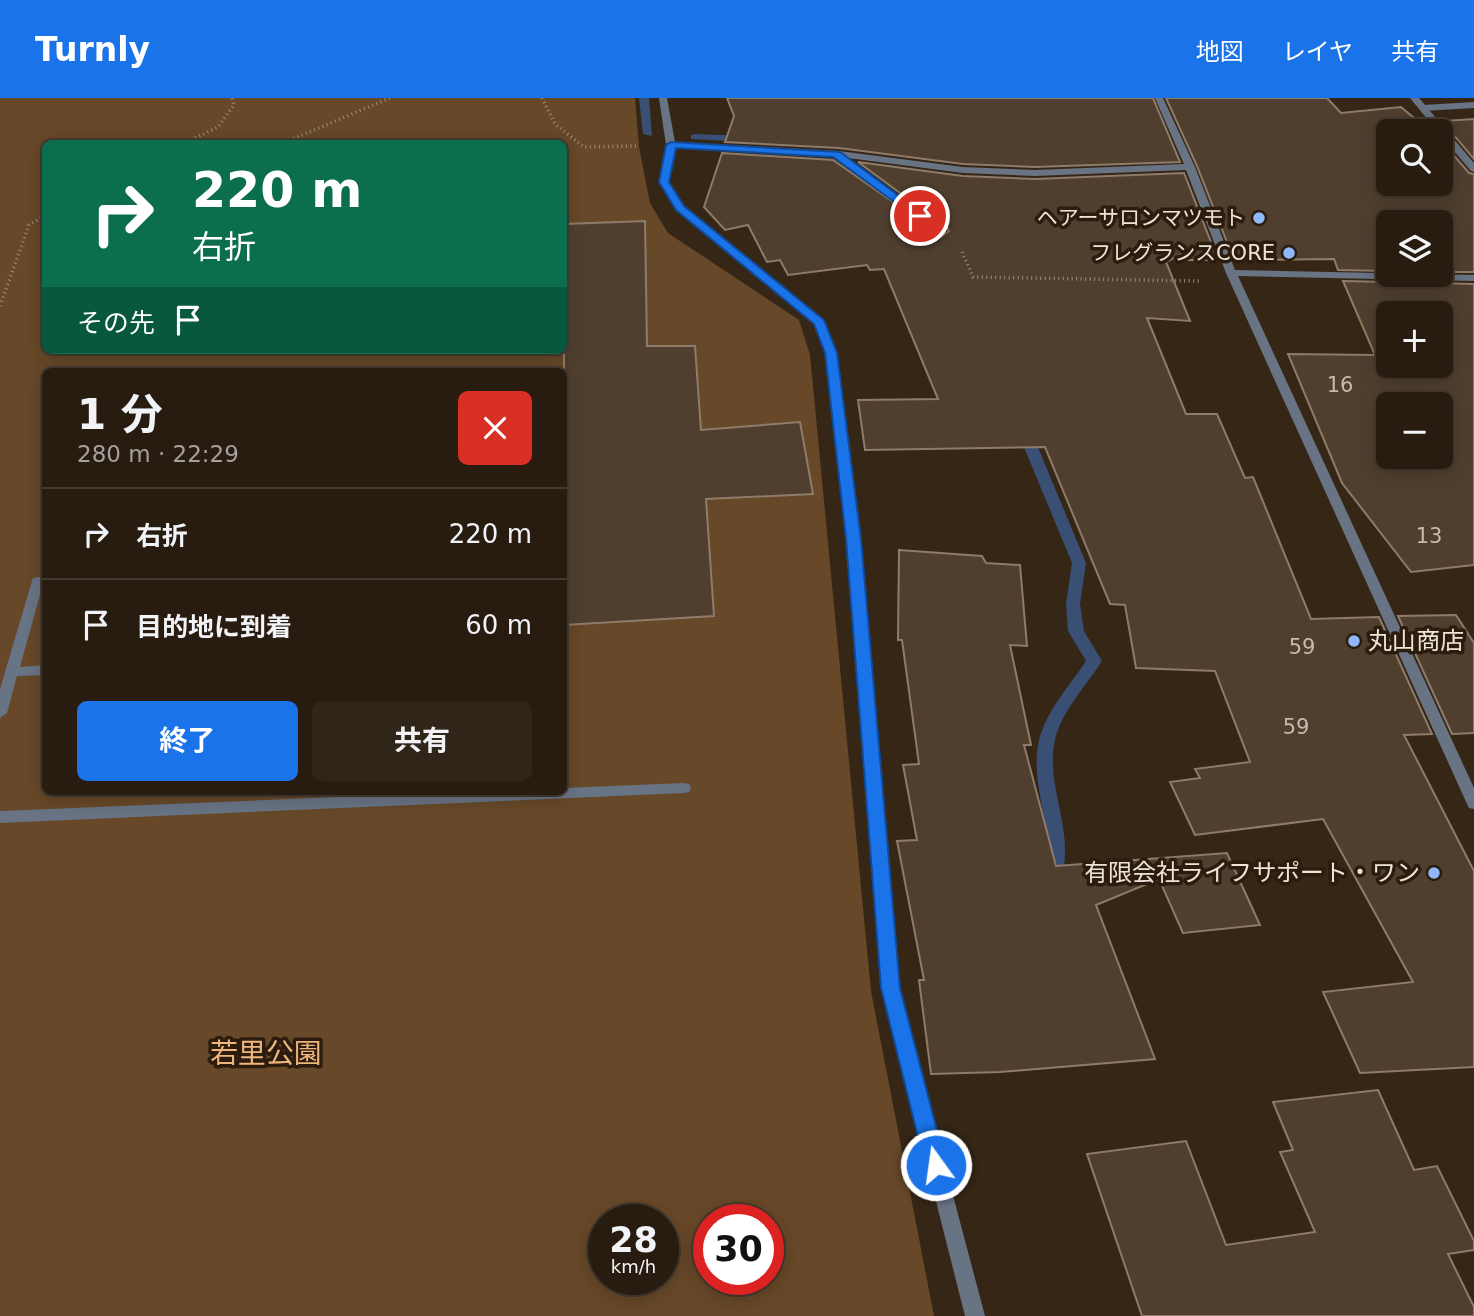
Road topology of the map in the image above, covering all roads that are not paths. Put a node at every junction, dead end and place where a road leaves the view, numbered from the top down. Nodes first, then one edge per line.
1 (663, 98) edge
2 (1159, 98) edge
3 (1414, 98) edge
4 (1474, 106) edge
5 (1423, 108) junction
6 (671, 145) junction
7 (836, 154) junction
8 (1190, 167) junction
9 (1474, 169) edge
10 (941, 231) road end
11 (1233, 277) junction
12 (1474, 278) edge
13 (42, 580) edge
14 (42, 670) edge
15 (13, 672) junction
16 (0, 713) edge
17 (684, 788) dead end
18 (567, 793) edge
19 (519, 795) edge
20 (1474, 804) edge
21 (0, 817) edge
22 (975, 1316) edge

1 - 6 street
2 - 8 street
3 - 5 street
4 - 5 street
5 - 9 street
6 - 7 street
6 - 22 street
7 - 8 street
7 - 10 street
8 - 11 street
11 - 12 street
11 - 20 street
13 - 15 street
14 - 15 street
15 - 16 street
17 - 18 street
19 - 21 street

